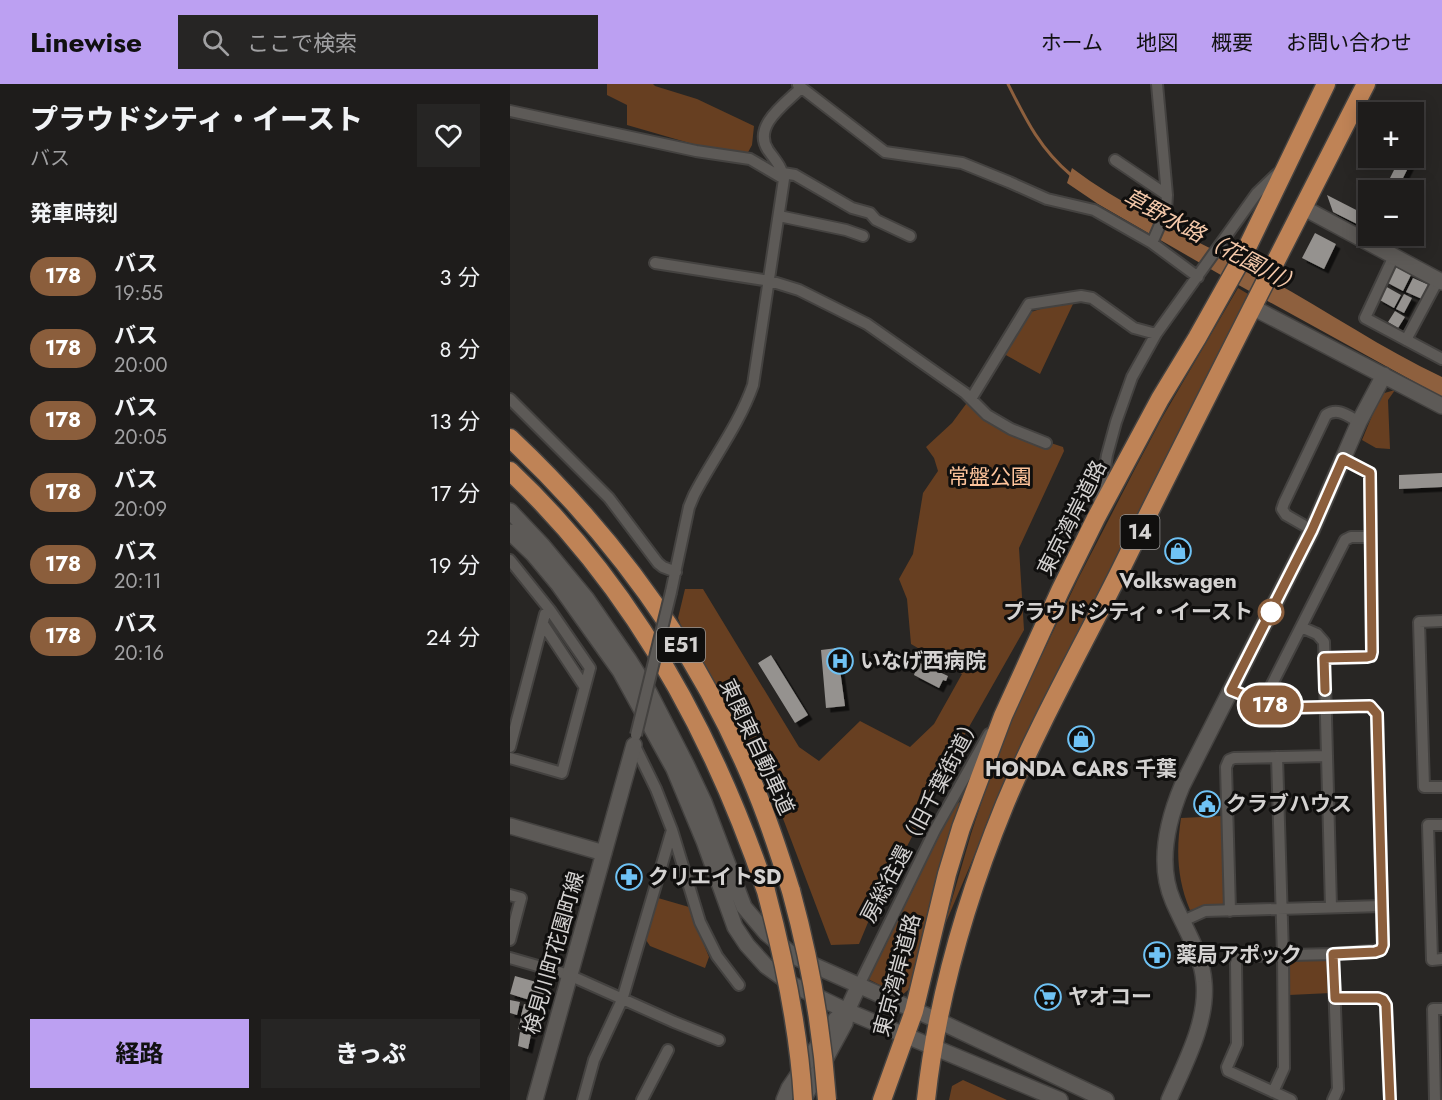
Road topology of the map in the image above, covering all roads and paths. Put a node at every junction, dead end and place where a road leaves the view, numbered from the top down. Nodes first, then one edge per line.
1 (1157, 84) edge
2 (1326, 84) edge
3 (1366, 84) edge
4 (799, 86) edge
5 (510, 111) edge
6 (1114, 160) dead end
7 (1289, 163) junction
8 (784, 176) junction
9 (1167, 195) junction
10 (1304, 208) junction
11 (779, 216) junction
12 (863, 236) dead end
13 (910, 237) dead end
14 (1153, 240) junction
15 (1394, 256) junction
16 (655, 263) dead end
17 (1200, 273) junction
18 (770, 281) junction
19 (1440, 281) edge
20 (1259, 293) junction
21 (1156, 334) junction
22 (1406, 340) junction
23 (1442, 359) edge
24 (1384, 375) junction
25 (510, 399) edge
26 (971, 399) junction
27 (1442, 406) edge
28 (1359, 422) junction
29 (510, 438) edge
30 (1046, 442) dead end
31 (1343, 459) junction
32 (510, 471) edge
33 (510, 511) edge
34 (1096, 518) junction
35 (1312, 530) junction
36 (510, 532) edge
37 (1370, 537) junction
38 (510, 560) edge
39 (676, 573) junction
40 (550, 610) junction
41 (1442, 621) edge
42 (543, 624) junction
43 (1301, 627) junction
44 (1324, 658) junction
45 (1023, 671) junction
46 (584, 686) junction
47 (1231, 690) junction
48 (1263, 702) junction
49 (1326, 706) junction
50 (635, 740) junction
51 (510, 747) edge
52 (1276, 756) junction
53 (1327, 756) junction
54 (510, 758) edge
55 (1442, 787) edge
56 (1442, 825) edge
57 (510, 826) edge
58 (672, 830) junction
59 (604, 853) junction
60 (510, 895) edge
61 (1382, 906) junction
62 (1331, 907) junction
63 (1281, 909) junction
64 (1230, 911) junction
65 (1183, 921) junction
66 (510, 940) edge
67 (1333, 954) junction
68 (1283, 955) junction
69 (510, 958) edge
70 (1442, 959) edge
71 (569, 975) junction
72 (738, 985) dead end
73 (858, 987) junction
74 (1335, 998) junction
75 (622, 1000) junction
76 (1442, 1009) edge
77 (847, 1011) junction
78 (914, 1011) junction
79 (939, 1021) junction
80 (905, 1035) junction
81 (719, 1040) dead end
82 (934, 1046) junction
83 (668, 1050) dead end
84 (1274, 1092) junction
85 (1437, 1097) edge
86 (535, 1100) edge
87 (583, 1100) edge
88 (642, 1100) edge
89 (784, 1100) edge
90 (803, 1100) edge
91 (827, 1100) edge
92 (882, 1100) edge
93 (926, 1100) edge
94 (1060, 1100) edge
95 (1106, 1100) edge
96 (1169, 1100) edge
97 (1291, 1100) edge
98 (1333, 1100) edge
99 (1390, 1100) edge

1 - 9 street
2 - 7 highway, 東京湾岸道路 / 14
3 - 10 highway, 14
4 - 8 street
4 - 14 street
5 - 8 street
6 - 9 street
7 - 17 street
7 - 34 highway, 東京湾岸道路 / 14
8 - 11 street
8 - 13 street
9 - 14 street
10 - 15 street
10 - 20 highway, 14
11 - 12 street
11 - 18 street
14 - 17 street
15 - 19 street
15 - 22 street
16 - 18 street
17 - 21 street
18 - 26 street
18 - 39 street
19 - 22 street
20 - 24 street
20 - 79 highway, 14
21 - 26 street
21 - 34 street
22 - 23 street
24 - 27 street
24 - 28 street
25 - 39 street
26 - 30 street
28 - 31 street
28 - 35 street
29 - 91 highway, 東関東自動車道 / E51, bridge
31 - 35 street
31 - 37 street
32 - 90 highway, 東関東自動車道 / E51, bridge
33 - 73 street
34 - 45 highway, 東京湾岸道路 / 14
35 - 47 street
36 - 77 street
37 - 43 street
37 - 44 street
38 - 40 street
39 - 50 street, bridge
40 - 42 street
40 - 46 street
41 - 55 street
42 - 46 street
42 - 51 street
43 - 44 street
43 - 48 street
44 - 49 street
45 - 73 street, 房総往還（旧千葉街道）
45 - 78 highway, 東京湾岸道路 / 14
46 - 54 street
47 - 48 street
47 - 65 street
48 - 49 street
49 - 53 street
49 - 61 street
50 - 58 street
50 - 59 street, 検見川町花園町線
52 - 53 street
52 - 63 street
52 - 64 street
53 - 62 street
56 - 70 street
57 - 59 street, 検見川町花園町線
58 - 72 street
58 - 75 street
59 - 71 street, 検見川町花園町線
60 - 66 street
61 - 62 street
61 - 67 street
62 - 63 street
63 - 64 street
63 - 68 street
64 - 65 street
65 - 96 street
67 - 68 street
67 - 74 street
68 - 84 street
68 - 84 street
69 - 71 street
71 - 75 street
71 - 86 street, 検見川町花園町線
73 - 77 street
73 - 78 street
74 - 98 street
74 - 99 street
75 - 81 street
75 - 87 street
76 - 85 street
77 - 80 street
77 - 89 street
77 - 90 street
78 - 79 street
78 - 80 highway, 東京湾岸道路 / 14
79 - 82 highway, 14
79 - 95 street
80 - 82 street
80 - 92 highway, 東京湾岸道路 / 14
82 - 93 highway, 14
82 - 94 street
83 - 88 street
84 - 97 street

